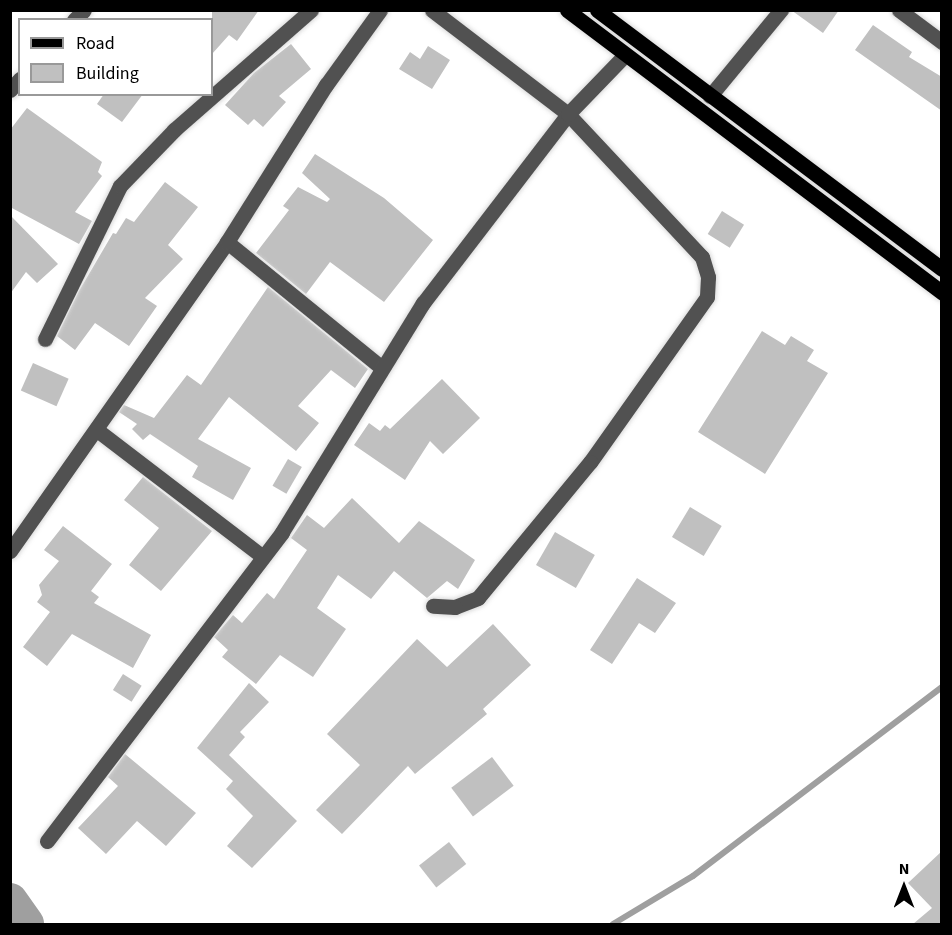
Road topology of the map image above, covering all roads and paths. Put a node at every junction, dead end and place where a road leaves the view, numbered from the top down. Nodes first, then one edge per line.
1 (311, 10) edge
2 (380, 10) edge
3 (432, 10) edge
4 (567, 10) edge
5 (597, 10) edge
6 (781, 10) edge
7 (899, 10) edge
8 (942, 42) edge
9 (625, 54) junction
10 (213, 96) edge
11 (213, 96) edge
12 (710, 96) junction
13 (568, 114) junction
14 (227, 242) junction
15 (942, 269) edge
16 (942, 293) edge
17 (45, 339) dead end
18 (381, 367) junction
19 (97, 430) junction
20 (10, 551) edge
21 (262, 556) junction
22 (433, 606) dead end
23 (47, 842) dead end

1 - 10 street
2 - 14 street
3 - 13 street
4 - 9 main road
5 - 12 main road
6 - 12 street
7 - 8 street
9 - 13 street
9 - 16 main road
11 - 17 street
12 - 15 main road
13 - 18 street
13 - 22 street
14 - 18 street
14 - 19 street
18 - 21 street
19 - 20 street
19 - 21 street
21 - 23 street

